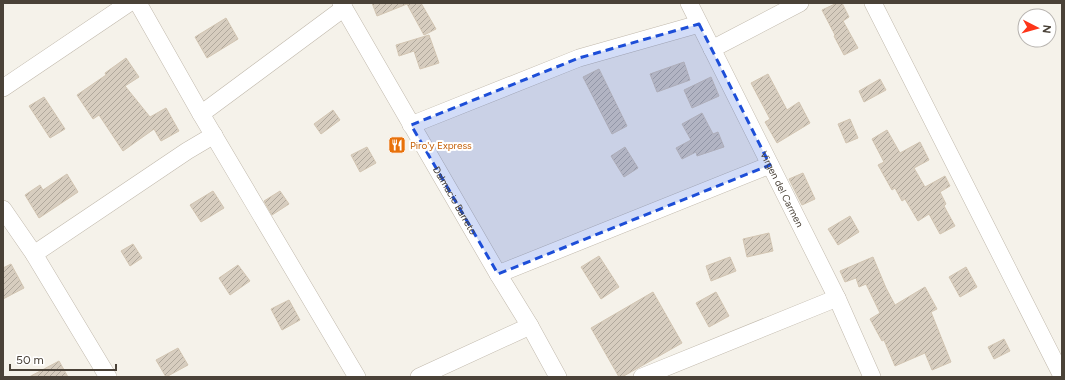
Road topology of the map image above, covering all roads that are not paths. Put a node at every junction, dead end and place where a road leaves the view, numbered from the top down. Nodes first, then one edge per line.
1 (128, 3) edge
2 (138, 3) edge
3 (689, 3) edge
4 (800, 3) edge
5 (873, 3) edge
6 (342, 6) edge
7 (699, 24) junction
8 (712, 49) junction
9 (3, 88) edge
10 (201, 114) junction
11 (411, 125) junction
12 (214, 135) junction
13 (770, 165) junction
14 (3, 209) edge
15 (34, 254) junction
16 (498, 274) junction
17 (837, 298) junction
18 (530, 326) junction
19 (1062, 376) edge
20 (108, 377) edge
21 (357, 377) edge
22 (419, 377) edge
23 (558, 377) edge
24 (642, 377) edge
25 (872, 377) edge

1 - 9 street
2 - 10 street
3 - 7 street, Virgen del Carmen
4 - 8 street
5 - 19 street
6 - 10 street
6 - 11 street, Dalmacio Barreto
7 - 8 street, Virgen del Carmen
7 - 11 street
8 - 13 street, Virgen del Carmen
10 - 12 street
11 - 16 street, Dalmacio Barreto
12 - 15 street
12 - 21 street
13 - 16 street
13 - 17 street, Virgen del Carmen
14 - 15 street
15 - 20 street
16 - 18 street, Dalmacio Barreto
17 - 24 street
17 - 25 street, Virgen del Carmen
18 - 22 street
18 - 23 street, Dalmacio Barreto

